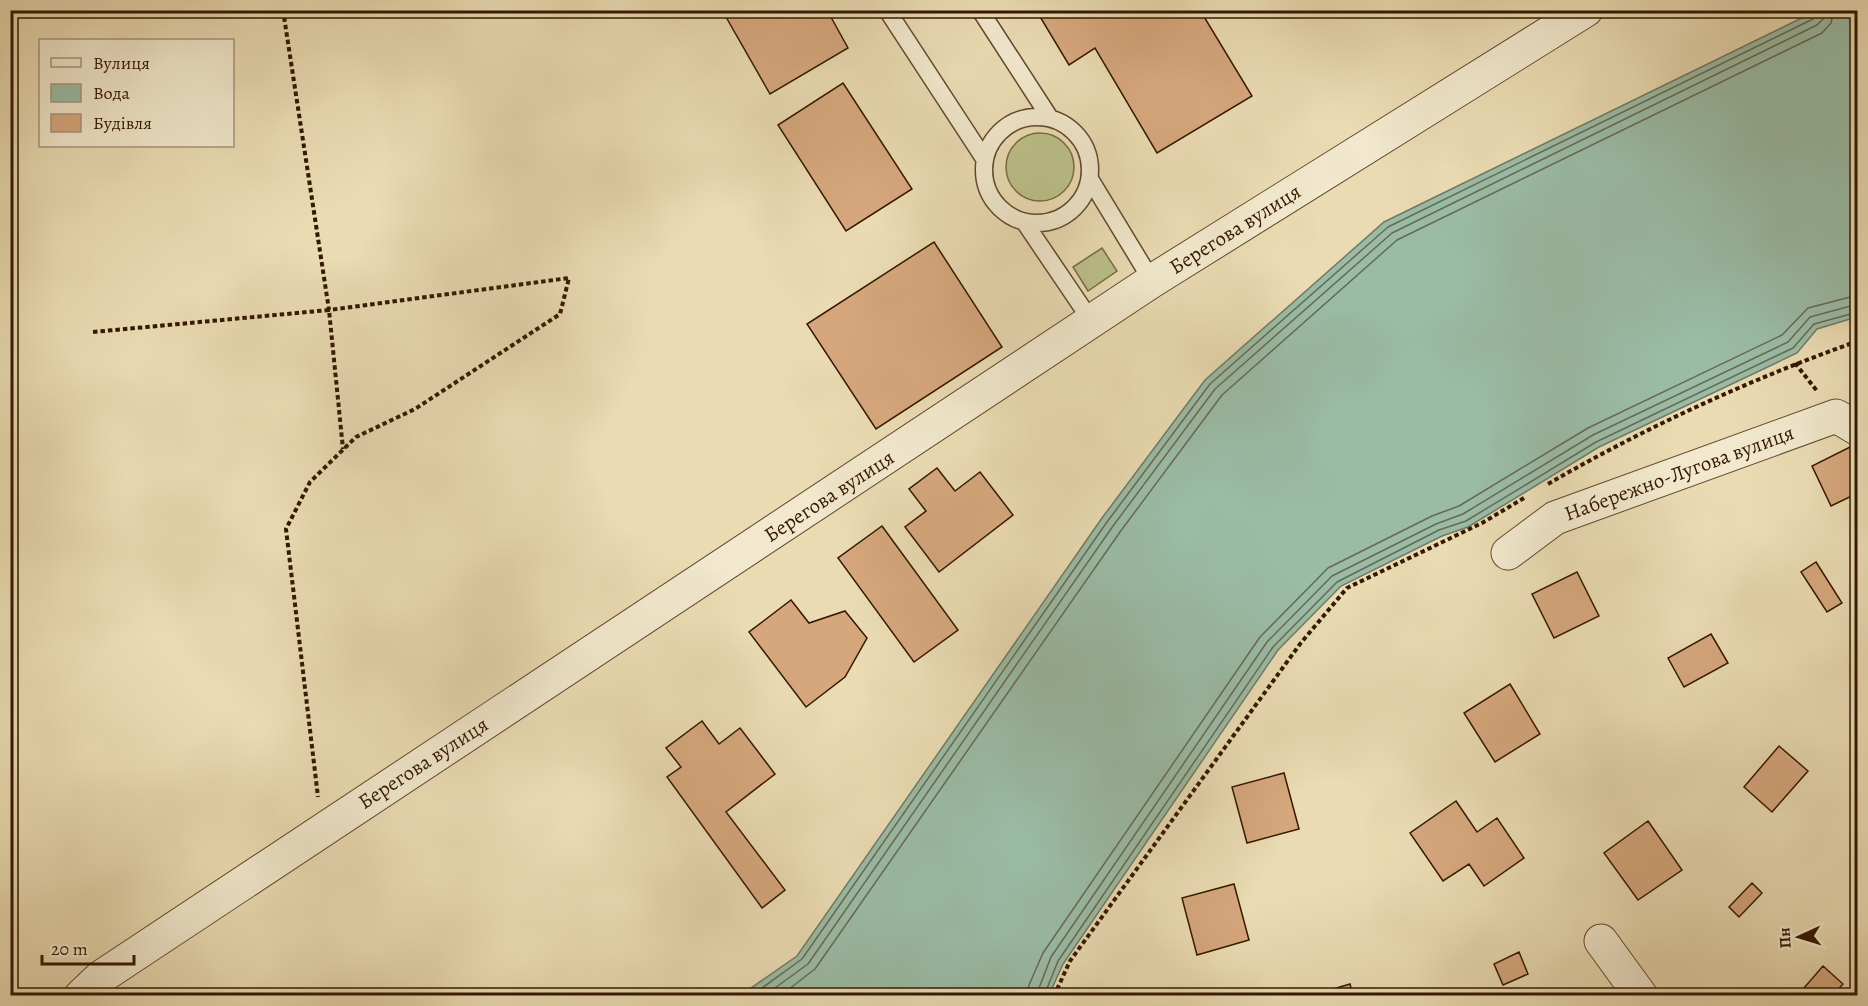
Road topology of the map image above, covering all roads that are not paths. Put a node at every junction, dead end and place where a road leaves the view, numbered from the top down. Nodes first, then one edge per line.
1 (888, 10) edge
2 (980, 10) edge
3 (1586, 10) edge
4 (1050, 118) junction
5 (984, 160) junction
6 (1090, 179) junction
7 (1025, 223) junction
8 (1152, 281) junction
9 (1092, 322) junction
10 (1857, 429) edge
11 (1508, 553) dead end
12 (1601, 941) dead end
13 (81, 996) edge
14 (1641, 996) edge

1 - 5 lane
2 - 4 lane
3 - 8 street, Берегова вулиця
4 - 5 lane
4 - 6 lane
5 - 7 lane
6 - 7 lane
6 - 8 lane
7 - 9 lane
8 - 9 street, Берегова вулиця
9 - 13 street, Берегова вулиця
10 - 11 street, Набережно-Лугова вулиця
12 - 14 street

